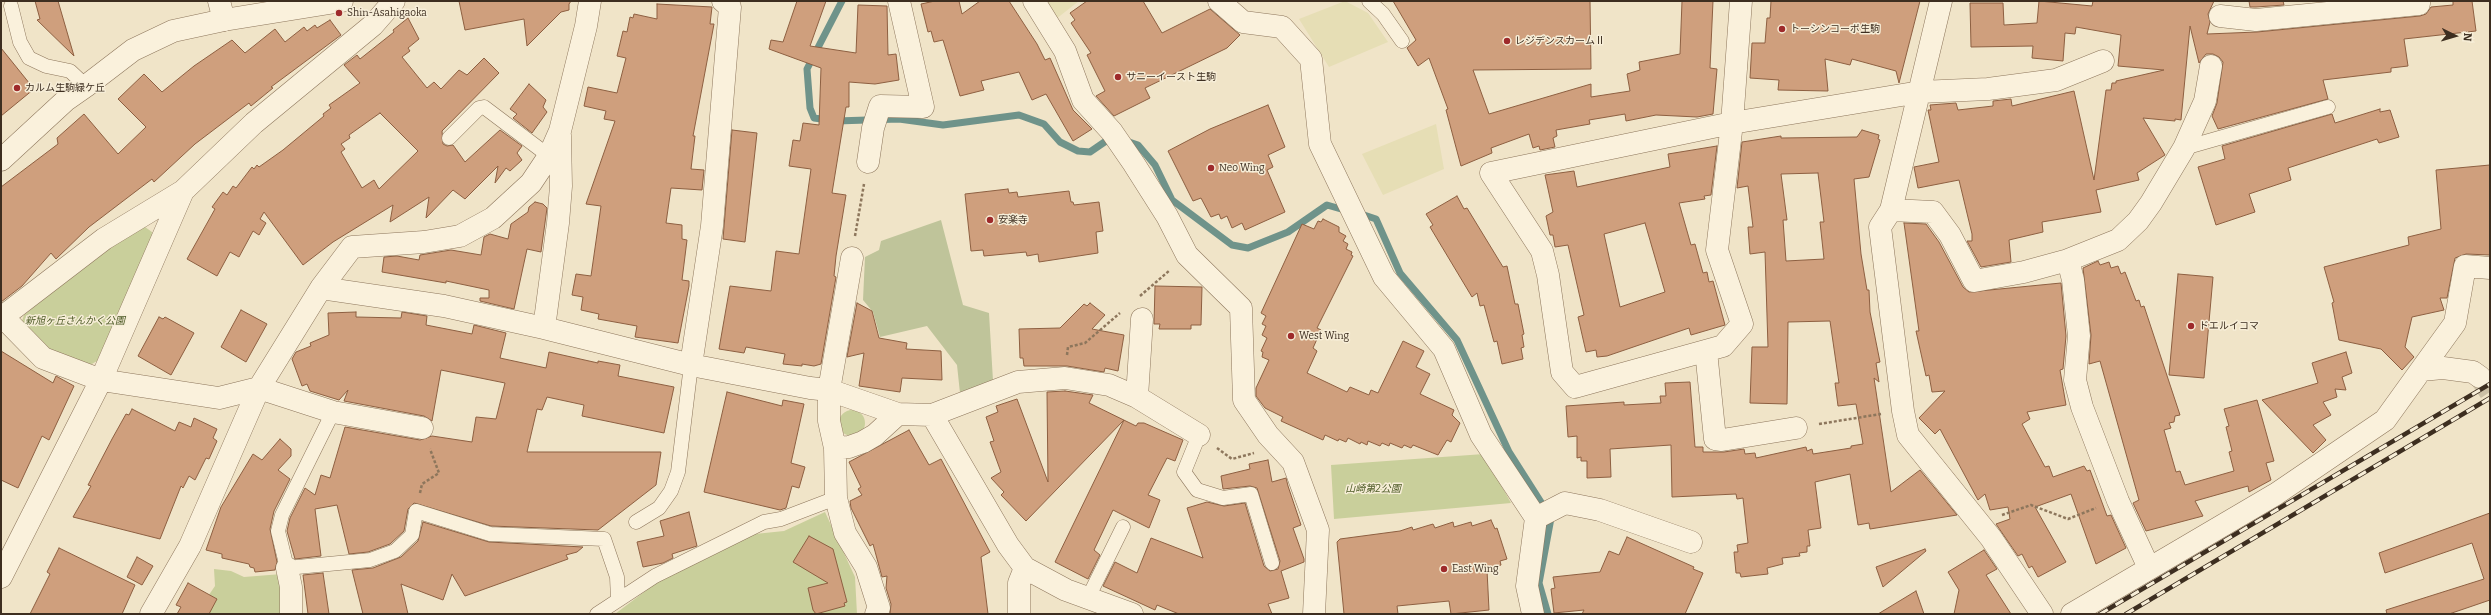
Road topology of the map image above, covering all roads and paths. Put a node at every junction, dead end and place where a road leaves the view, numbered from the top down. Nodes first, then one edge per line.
1 (342, 1) edge
2 (394, 1) edge
3 (590, 1) edge
4 (724, 1) edge
5 (899, 1) edge
6 (1034, 1) edge
7 (1219, 1) edge
8 (1369, 1) edge
9 (1741, 1) edge
10 (1941, 1) edge
11 (2419, 1) edge
12 (10, 6) dead end
13 (2337, 6) edge
14 (221, 11) edge
15 (2220, 16) dead end
16 (1402, 41) dead end
17 (2103, 60) dead end
18 (2211, 66) dead end
19 (86, 86) junction
20 (1920, 92) junction
21 (2328, 106) dead end
22 (1732, 123) junction
23 (560, 131) junction
24 (450, 138) dead end
25 (2184, 148) junction
26 (549, 156) junction
27 (1, 160) edge
28 (868, 162) joint
29 (183, 190) junction
30 (1891, 210) junction
31 (852, 258) joint
32 (2068, 260) junction
33 (2490, 268) edge
34 (321, 288) junction
35 (2, 316) edge
36 (1142, 318) dead end
37 (544, 328) junction
38 (1706, 352) junction
39 (691, 365) junction
40 (2421, 370) junction
41 (2480, 377) tunnel mouth
42 (101, 380) junction
43 (260, 388) junction
44 (829, 390) junction
45 (1137, 397) junction
46 (1903, 411) junction
47 (334, 412) junction
48 (898, 414) junction
49 (932, 415) junction
50 (422, 428) dead end
51 (1796, 428) joint
52 (1199, 435) junction
53 (1268, 435) junction
54 (835, 448) junction
55 (439, 473) dead end
56 (836, 498) junction
57 (2118, 500) junction
58 (416, 511) junction
59 (1536, 518) junction
60 (636, 522) dead end
61 (1979, 523) junction
62 (1123, 527) dead end
63 (1691, 542) dead end
64 (1272, 563) dead end
65 (288, 568) junction
66 (1025, 568) junction
67 (2149, 568) junction
68 (1, 577) edge
69 (1088, 598) junction
70 (618, 600) junction
71 (151, 614) edge
72 (291, 614) edge
73 (597, 614) edge
74 (876, 614) edge
75 (1020, 614) edge
76 (1132, 614) edge
77 (1314, 614) edge
78 (1533, 614) edge
79 (2042, 614) edge
80 (2072, 614) edge

1 - 14 street
2 - 29 street
3 - 23 street
4 - 39 street
5 - 28 street
6 - 53 street
7 - 59 street
8 - 16 lane
9 - 22 street
10 - 20 street
11 - 13 street
12 - 19 lane
13 - 15 street
14 - 19 street
17 - 20 street
18 - 25 street
19 - 27 street
20 - 22 street
20 - 30 street
21 - 25 lane
22 - 38 street
22 - 38 street
23 - 26 street
23 - 37 street
24 - 26 lane
25 - 32 street
26 - 34 street
28 - 31 path
29 - 35 street
29 - 42 street
30 - 32 street
30 - 46 street
31 - 44 street
32 - 57 street
33 - 40 street
34 - 37 street
34 - 43 street
35 - 42 street
36 - 45 street
37 - 39 street
38 - 51 street
39 - 44 street
39 - 60 lane
40 - 41 street
40 - 67 street
42 - 43 street
42 - 68 street
43 - 47 street
43 - 71 street
44 - 48 street
44 - 54 street
45 - 49 street
45 - 52 street
46 - 51 path
46 - 61 street
47 - 50 street
47 - 65 lane
48 - 49 street
48 - 54 street
49 - 66 street
52 - 53 path
52 - 64 lane
53 - 77 street
54 - 56 street
55 - 58 path
56 - 70 lane
56 - 74 street
57 - 61 path
57 - 67 street
58 - 65 lane
58 - 70 lane
59 - 63 street
59 - 78 street
61 - 79 street
62 - 69 lane
65 - 72 street
66 - 69 street
66 - 75 street
67 - 80 street
69 - 76 street
70 - 73 lane

